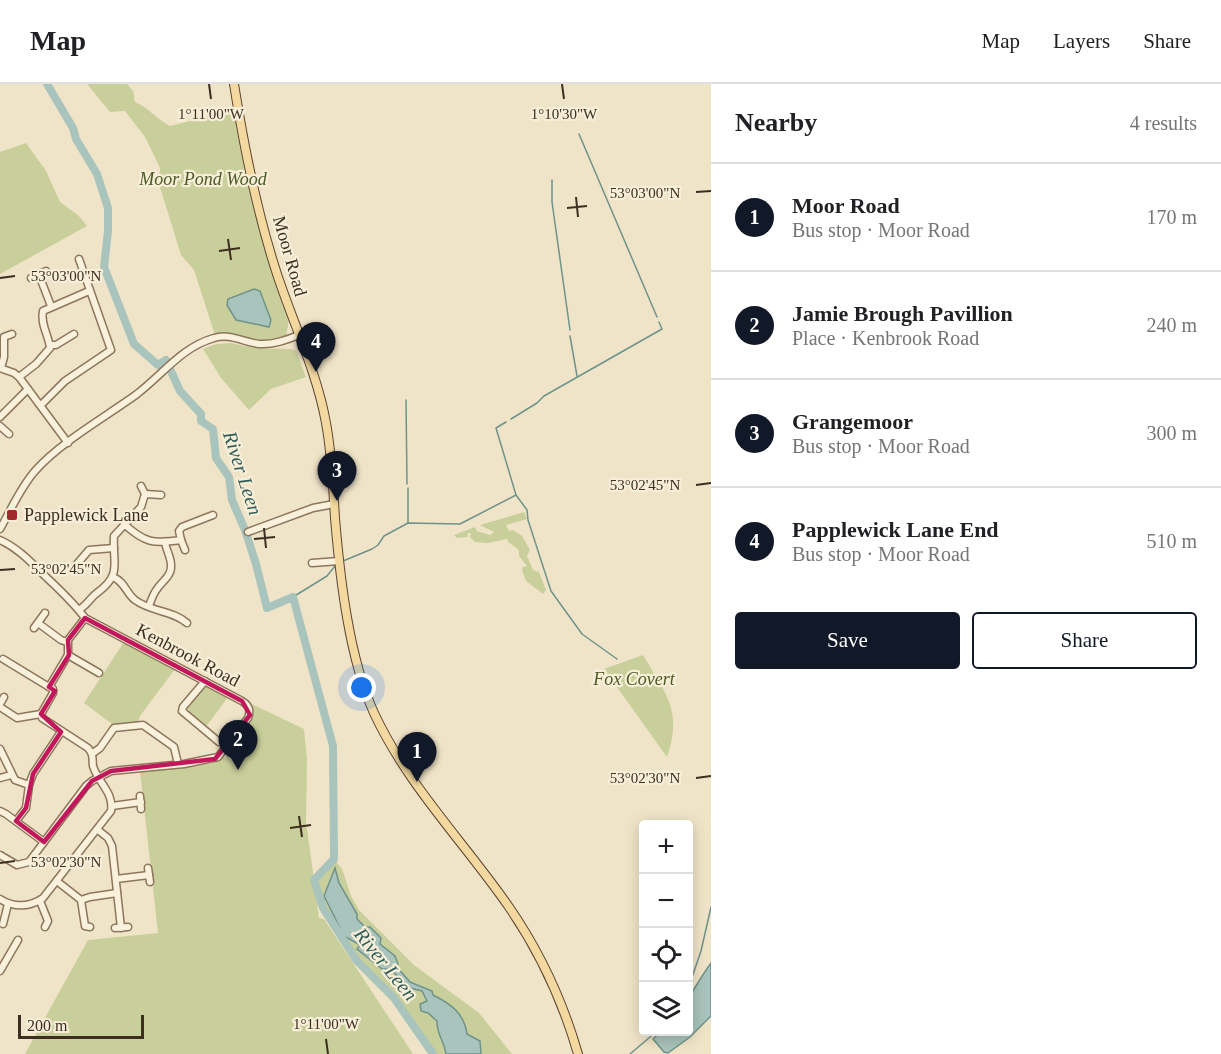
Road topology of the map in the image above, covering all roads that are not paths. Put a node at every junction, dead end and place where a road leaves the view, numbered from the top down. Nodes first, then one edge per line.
1 (234, 84) edge
2 (79, 259) dead end
3 (46, 271) dead end
4 (39, 275) junction
5 (31, 278) dead end
6 (89, 291) junction
7 (51, 306) junction
8 (12, 334) dead end
9 (74, 334) dead end
10 (299, 335) junction
11 (51, 345) junction
12 (0, 368) edge
13 (20, 377) junction
14 (28, 389) junction
15 (41, 405) junction
16 (0, 417) edge
17 (0, 426) edge
18 (9, 434) dead end
19 (68, 443) junction
20 (141, 486) dead end
21 (145, 494) junction
22 (161, 495) dead end
23 (334, 504) junction
24 (213, 515) dead end
25 (124, 524) junction
26 (0, 529) edge
27 (248, 532) dead end
28 (0, 540) edge
29 (181, 540) junction
30 (165, 542) junction
31 (79, 546) dead end
32 (114, 548) junction
33 (185, 550) dead end
34 (87, 552) junction
35 (339, 561) junction
36 (312, 563) dead end
37 (77, 564) dead end
38 (113, 577) junction
39 (149, 606) junction
40 (80, 609) junction
41 (45, 614) dead end
42 (85, 618) junction
43 (187, 623) dead end
44 (67, 642) junction
45 (68, 655) junction
46 (3, 659) dead end
47 (99, 673) dead end
48 (205, 681) junction
49 (49, 687) junction
50 (4, 697) dead end
51 (0, 706) edge
52 (41, 714) junction
53 (61, 732) junction
54 (219, 742) dead end
55 (0, 750) edge
56 (93, 753) junction
57 (178, 764) junction
58 (11, 775) junction
59 (99, 777) junction
60 (0, 778) edge
61 (29, 784) junction
62 (141, 802) dead end
63 (112, 806) junction
64 (0, 811) edge
65 (16, 821) junction
66 (98, 830) junction
67 (44, 842) junction
68 (0, 855) edge
69 (149, 875) dead end
70 (116, 879) junction
71 (58, 882) junction
72 (117, 893) junction
73 (0, 899) edge
74 (81, 900) junction
75 (40, 901) junction
76 (8, 904) junction
77 (50, 924) dead end
78 (4, 925) edge
79 (121, 927) dead end
80 (85, 928) dead end
81 (18, 940) dead end
82 (2, 961) edge
83 (0, 971) edge
84 (578, 1054) edge

1 - 10 main road, Moor Road
2 - 6 street
3 - 4 street
4 - 5 street
4 - 7 street
6 - 7 street
6 - 15 street
7 - 11 street
8 - 12 street
9 - 11 street
10 - 19 street
10 - 23 main road, Moor Road
11 - 13 street
12 - 13 street
13 - 14 street
14 - 15 street
14 - 16 street
15 - 19 street
17 - 18 street
19 - 26 street
20 - 21 street
21 - 22 street
21 - 25 street
23 - 27 street
23 - 35 main road, Moor Road
24 - 29 street
25 - 30 street
25 - 32 street
28 - 40 street
29 - 30 street
29 - 33 street
30 - 39 street
31 - 34 street
32 - 34 street
32 - 38 street
34 - 37 street
35 - 36 street
35 - 84 main road, Moor Road
38 - 39 street
38 - 40 street
39 - 43 street
40 - 42 street
41 - 44 street
42 - 44 street
42 - 48 street, Kenbrook Road
44 - 45 street
45 - 47 street
45 - 49 street
46 - 49 street
48 - 54 street
48 - 57 street, Kenbrook Road
49 - 52 street
50 - 51 street
51 - 52 street
52 - 53 street
53 - 56 street
53 - 61 street
55 - 58 street
56 - 57 street
56 - 59 street
57 - 59 street, Kenbrook Road
58 - 60 street
58 - 61 street
59 - 63 street
59 - 67 street, Kenbrook Road
61 - 65 street
62 - 63 street
63 - 66 street
64 - 65 street
65 - 67 street
66 - 70 street
66 - 71 street
67 - 68 street, Kenbrook Road
69 - 70 street
70 - 72 street
71 - 74 street
71 - 75 street
72 - 74 street
72 - 79 street
73 - 76 street
74 - 80 street
75 - 76 street
75 - 77 street
76 - 78 street
81 - 82 street
82 - 83 street

